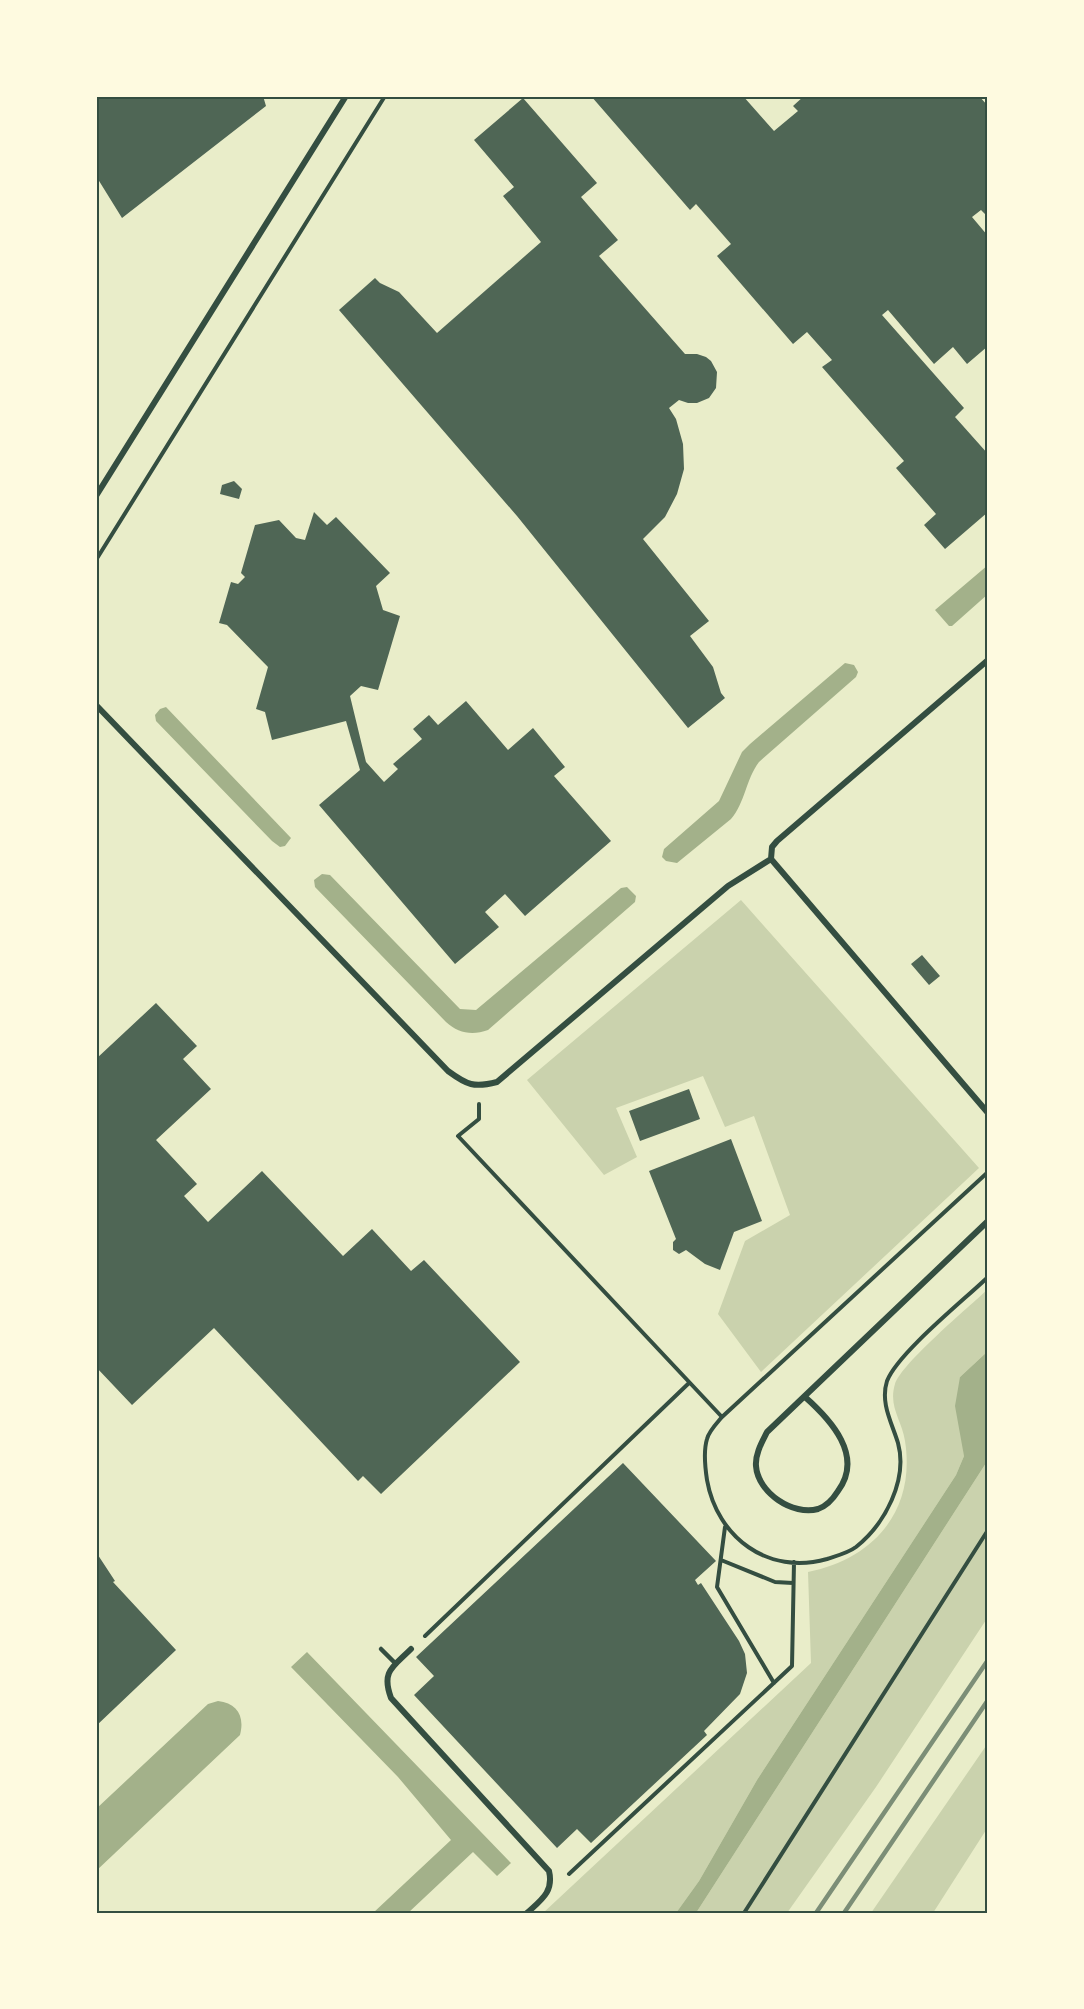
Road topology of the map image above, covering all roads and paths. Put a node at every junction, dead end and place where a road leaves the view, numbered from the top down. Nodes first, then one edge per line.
1 (346, 96) edge
2 (385, 96) edge
3 (96, 496) edge
4 (96, 560) edge
5 (988, 660) edge
6 (96, 705) edge
7 (771, 859) junction
8 (479, 1087) junction
9 (988, 1113) edge
10 (988, 1172) edge
11 (988, 1221) edge
12 (988, 1277) edge
13 (689, 1383) junction
14 (805, 1397) junction
15 (722, 1417) junction
16 (725, 1527) junction
17 (988, 1530) edge
18 (721, 1560) junction
19 (794, 1562) junction
20 (793, 1583) junction
21 (381, 1649) dead end
22 (411, 1649) joint
23 (396, 1664) junction
24 (774, 1683) junction
25 (552, 1881) junction
26 (527, 1913) edge
27 (744, 1913) edge

1 - 3 street
2 - 4 path
5 - 7 street
6 - 8 street
7 - 8 street
7 - 9 street
8 - 13 path
10 - 15 path
11 - 14 street
12 - 19 path
13 - 15 path
13 - 22 path
14 - 14 street
15 - 16 path
16 - 18 path
16 - 19 path
17 - 27 path
18 - 20 path
18 - 24 path
19 - 20 path
20 - 24 path
21 - 23 lane
22 - 23 street
23 - 25 street
24 - 25 path
25 - 26 street

